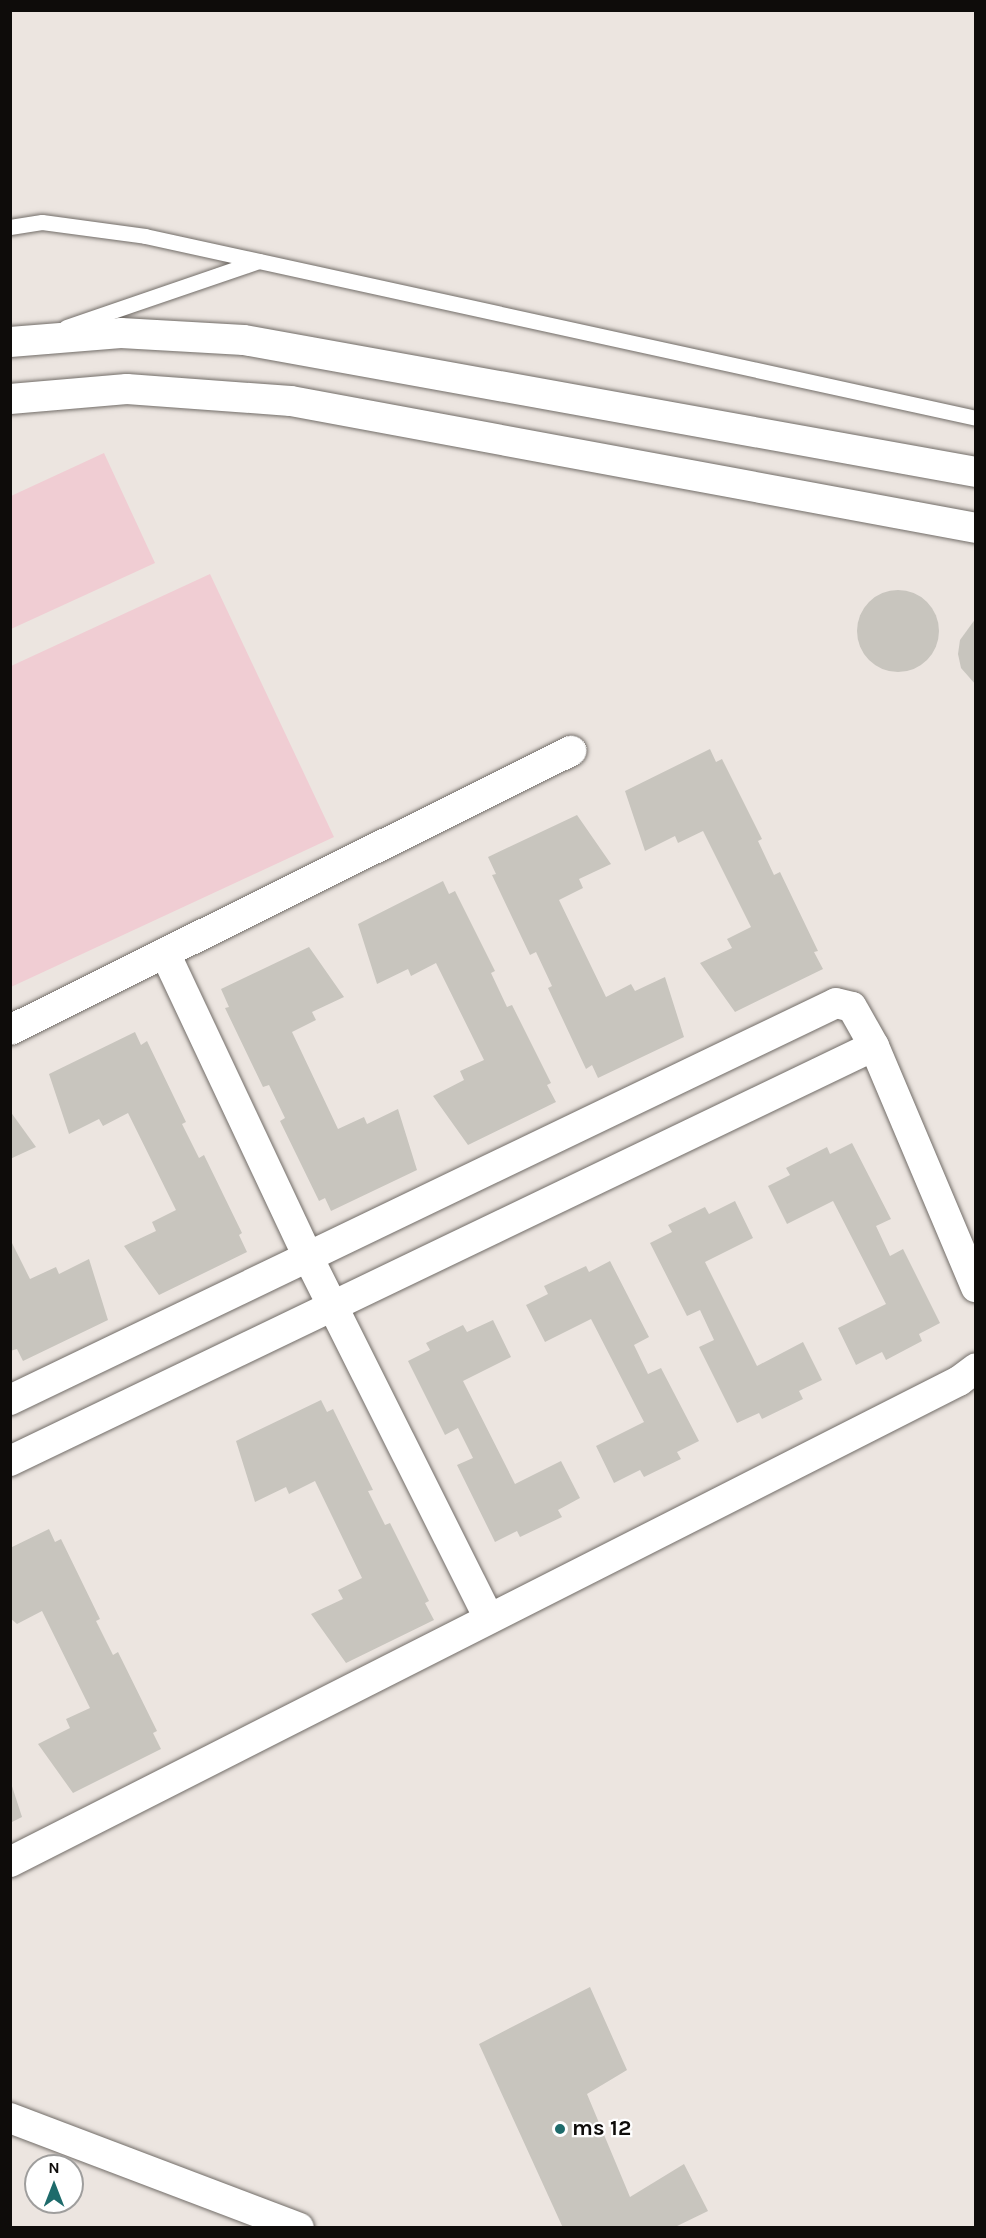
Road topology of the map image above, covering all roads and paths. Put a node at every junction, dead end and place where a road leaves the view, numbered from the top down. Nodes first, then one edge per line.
1 (10, 227) edge
2 (259, 261) junction
3 (20, 341) edge
4 (10, 399) edge
5 (975, 418) edge
6 (975, 472) edge
7 (975, 528) edge
8 (571, 752) dead end
9 (165, 953) junction
10 (10, 1030) edge
11 (874, 1046) junction
12 (309, 1259) junction
13 (975, 1287) edge
14 (333, 1303) junction
15 (975, 1368) edge
16 (10, 1400) edge
17 (10, 1461) edge
18 (489, 1619) junction
19 (10, 1862) edge
20 (10, 2118) edge
21 (298, 2228) edge

1 - 2 lane
2 - 3 lane
2 - 5 lane
3 - 6 street
4 - 7 street
8 - 9 street
9 - 10 street
9 - 12 street
11 - 12 street
11 - 13 street
11 - 14 street
12 - 14 street
12 - 16 street
14 - 17 street
14 - 18 street
15 - 18 street
18 - 19 street
20 - 21 street

